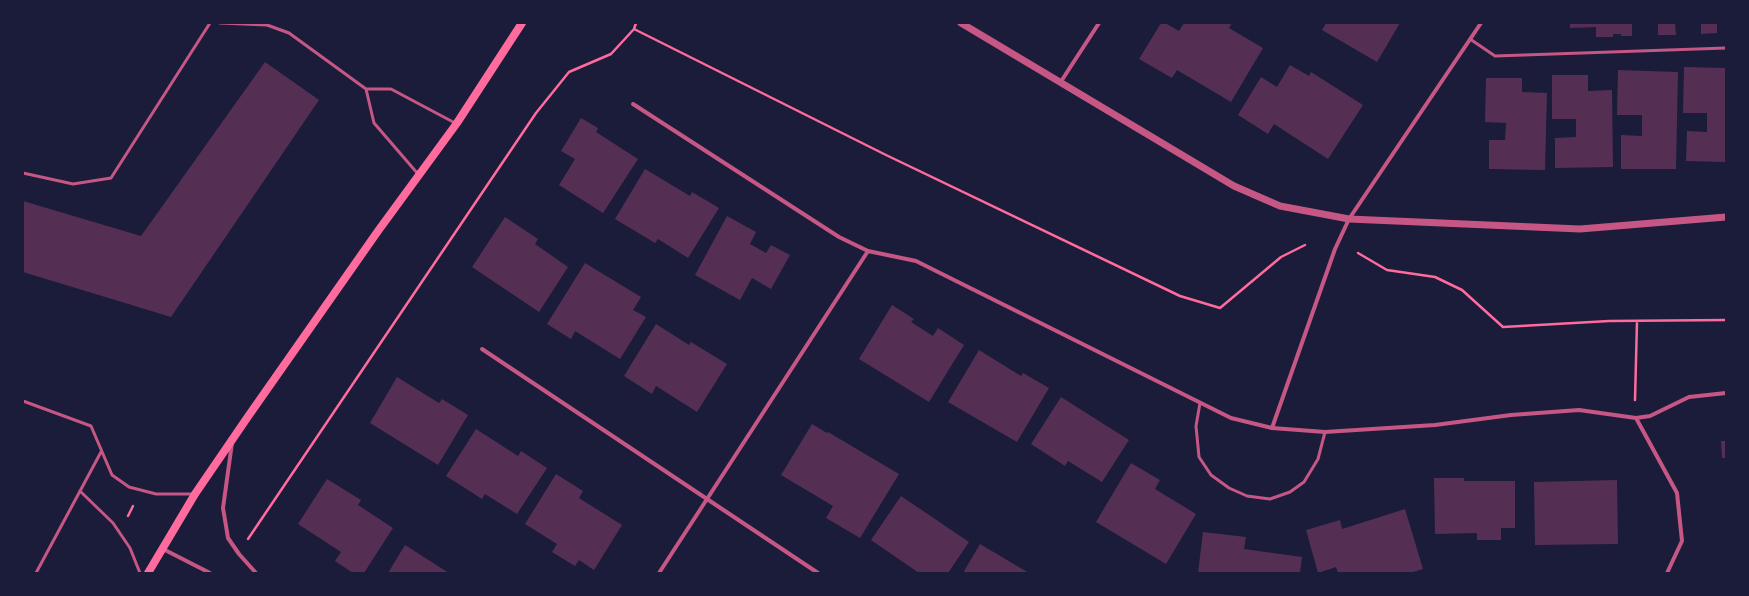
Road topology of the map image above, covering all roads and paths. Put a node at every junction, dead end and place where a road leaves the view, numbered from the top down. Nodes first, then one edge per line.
1 (210, 23) edge
2 (220, 23) edge
3 (522, 23) edge
4 (636, 23) edge
5 (961, 23) edge
6 (1099, 23) edge
7 (1481, 23) edge
8 (634, 29) junction
9 (1470, 39) junction
10 (1726, 48) edge
11 (1059, 83) junction
12 (366, 89) junction
13 (633, 104) dead end
14 (457, 123) junction
15 (23, 174) edge
16 (418, 174) junction
17 (1726, 217) edge
18 (1349, 219) junction
19 (1305, 245) dead end
20 (868, 251) junction
21 (1358, 253) dead end
22 (1726, 320) edge
23 (1637, 321) junction
24 (482, 349) dead end
25 (1726, 393) edge
26 (23, 401) edge
27 (1200, 403) junction
28 (1636, 418) junction
29 (1272, 428) junction
30 (1325, 432) junction
31 (233, 438) junction
32 (101, 452) junction
33 (81, 492) junction
34 (195, 494) junction
35 (707, 499) junction
36 (133, 505) dead end
37 (126, 521) dead end
38 (163, 548) junction
39 (239, 554) junction
40 (36, 573) edge
41 (140, 573) edge
42 (148, 573) edge
43 (210, 573) edge
44 (256, 573) edge
45 (659, 573) edge
46 (818, 573) edge
47 (1667, 573) edge

1 - 15 lane
2 - 12 lane
3 - 14 main road
4 - 8 path
5 - 11 street
6 - 11 street
7 - 9 street
8 - 19 path
8 - 39 path
9 - 10 lane
9 - 18 street
11 - 18 street
12 - 14 lane
12 - 16 lane
13 - 20 street
14 - 16 main road
16 - 31 main road
17 - 18 street
18 - 29 street
20 - 27 street
20 - 35 street
21 - 23 path
22 - 23 path
23 - 28 path
24 - 35 street
25 - 28 street
26 - 32 lane
27 - 29 street
27 - 30 lane
28 - 30 street
28 - 47 street
29 - 30 street
31 - 34 main road
31 - 39 street
32 - 33 lane
32 - 34 lane
33 - 40 lane
33 - 41 lane
34 - 38 main road
35 - 45 street
35 - 46 street
36 - 37 path
38 - 42 main road
38 - 43 street
39 - 44 street

